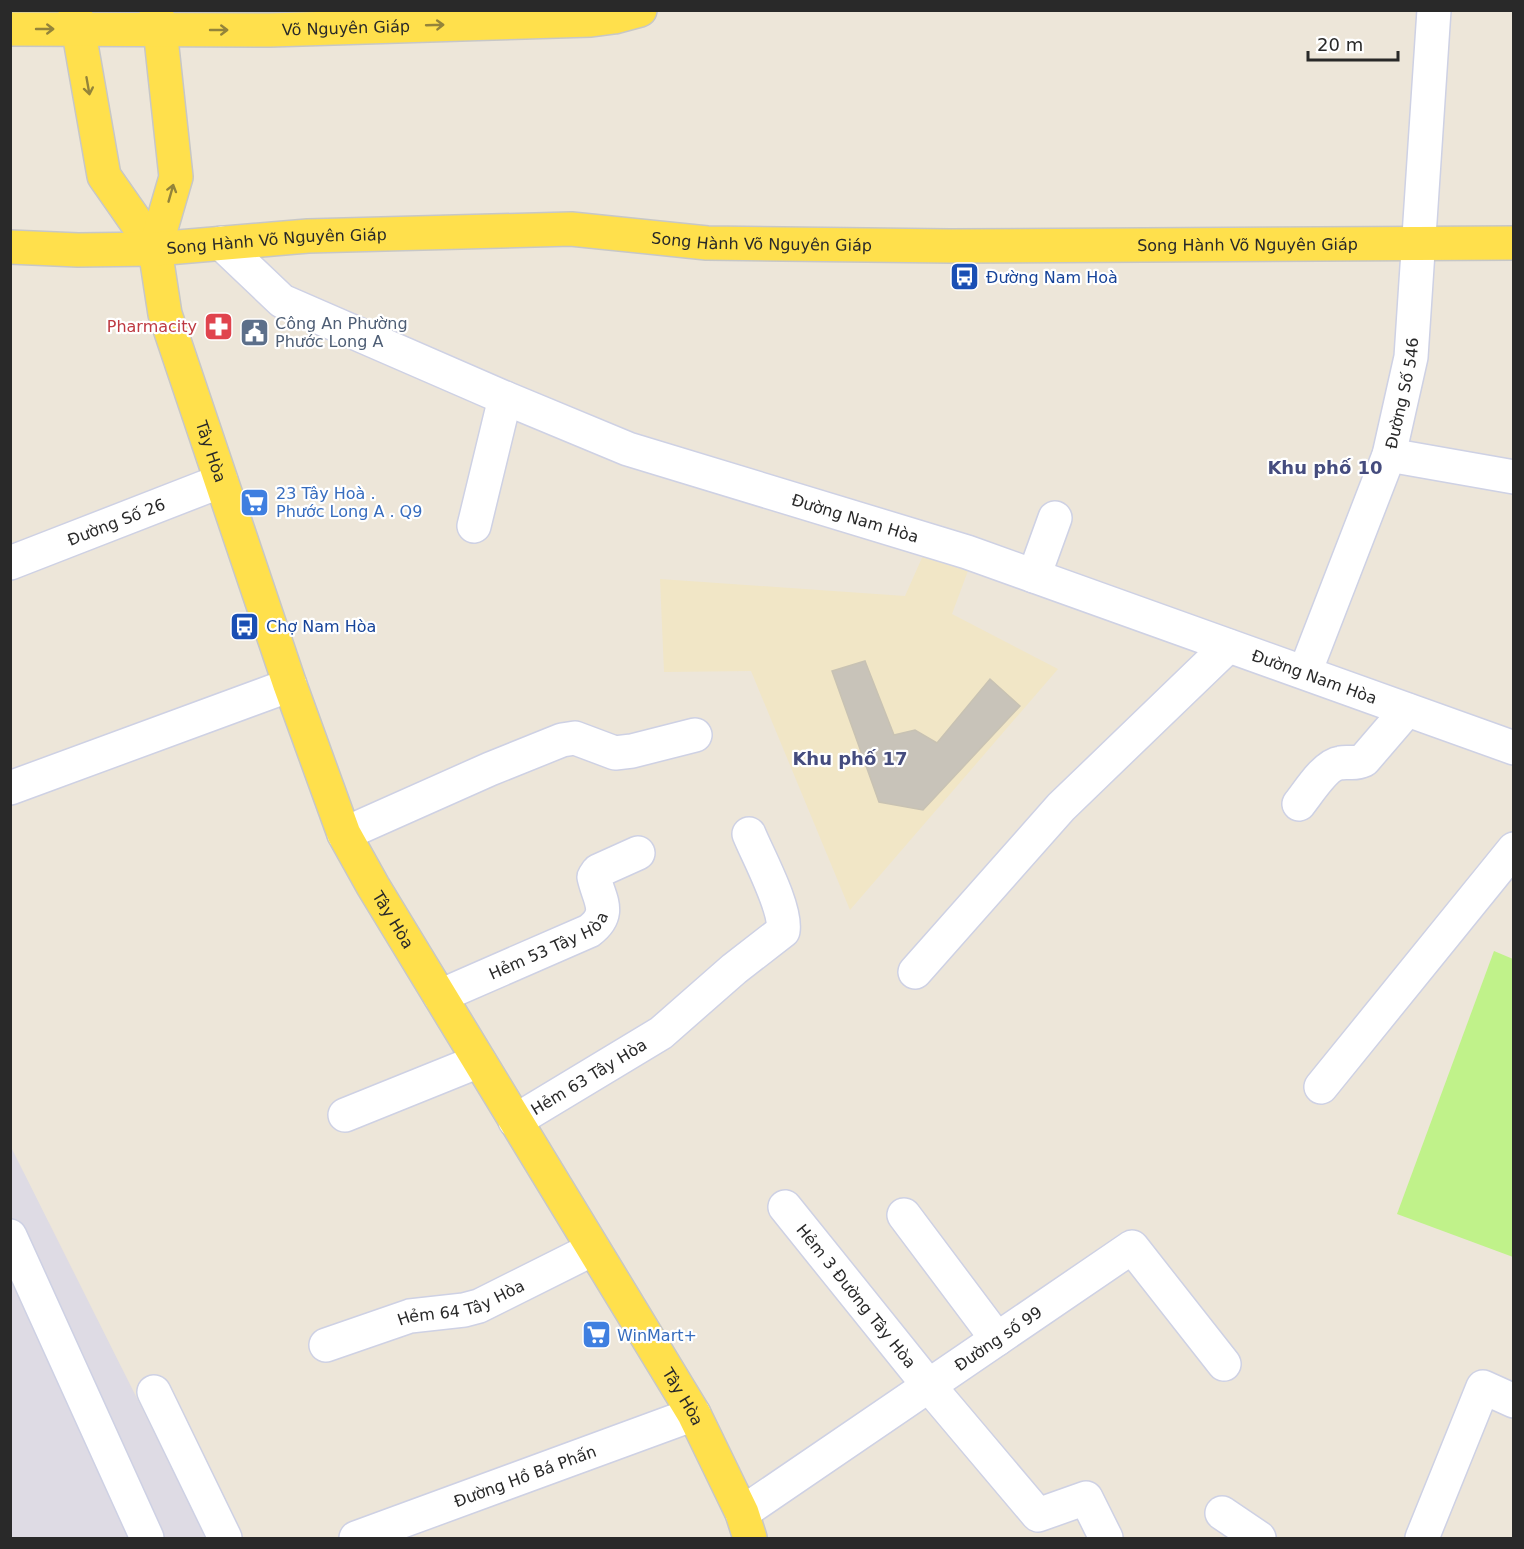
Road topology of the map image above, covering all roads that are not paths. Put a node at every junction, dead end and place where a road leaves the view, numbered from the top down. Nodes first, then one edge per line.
1 (640, 10) edge
2 (1434, 10) edge
3 (77, 20) edge
4 (158, 20) edge
5 (10, 29) edge
6 (221, 243) junction
7 (1514, 243) edge
8 (1420, 244) junction
9 (10, 247) edge
10 (155, 249) junction
11 (505, 398) junction
12 (1389, 454) junction
13 (1514, 477) edge
14 (221, 481) junction
15 (1055, 518) dead end
16 (474, 526) dead end
17 (10, 563) edge
18 (1034, 576) junction
19 (1228, 646) junction
20 (1305, 672) junction
21 (290, 685) junction
22 (1407, 710) junction
23 (695, 735) dead end
24 (1514, 748) edge
25 (10, 788) edge
26 (1299, 804) dead end
27 (344, 834) junction
28 (749, 834) dead end
29 (1514, 849) edge
30 (638, 854) dead end
31 (915, 972) dead end
32 (440, 996) junction
33 (479, 1061) junction
34 (1321, 1087) dead end
35 (345, 1115) dead end
36 (515, 1121) junction
37 (785, 1207) dead end
38 (904, 1215) dead end
39 (10, 1236) edge
40 (593, 1249) junction
41 (997, 1339) junction
42 (326, 1345) dead end
43 (1224, 1364) dead end
44 (929, 1386) junction
45 (154, 1392) dead end
46 (1514, 1401) edge
47 (694, 1414) junction
48 (1222, 1513) dead end
49 (747, 1532) edge
50 (147, 1539) edge
51 (225, 1539) edge
52 (356, 1539) edge
53 (1106, 1539) edge
54 (1259, 1539) edge
55 (1422, 1539) edge

4 -> 1 main road, Võ Nguyên Giáp
2 - 8 street, Đường Số 546
3 - 4 main road, Võ Nguyên Giáp
5 -> 3 main road
3 -> 10 main road, Tây Hòa
10 -> 4 main road, Tây Hòa
6 - 8 main road, Song Hành Võ Nguyên Giáp
6 - 10 main road, Song Hành Võ Nguyên Giáp
6 - 11 street, Đường Nam Hòa
7 - 8 main road, Song Hành Võ Nguyên Giáp
8 - 12 street, Đường Số 546
9 - 10 main road, Song Hành Võ Nguyên Giáp
10 - 14 main road, Tây Hòa
11 - 16 street
11 - 18 street, Đường Nam Hòa
12 - 13 street
12 - 20 street, Đường Số 546
14 - 17 street, Đường Số 26
14 - 21 main road, Tây Hòa
15 - 18 street
18 - 19 street, Đường Nam Hòa
19 - 20 street, Đường Nam Hòa
19 - 31 street
20 - 22 street, Đường Nam Hòa
21 - 25 street
21 - 27 main road, Tây Hòa
22 - 24 street, Đường Nam Hòa
22 - 26 street
23 - 27 street
27 - 32 main road, Tây Hòa
28 - 36 street, Hẻm 63 Tây Hòa
29 - 34 street
30 - 32 street, Hẻm 53 Tây Hòa
32 - 33 main road, Tây Hòa
33 - 35 street
33 - 36 main road, Tây Hòa
36 - 40 main road, Tây Hòa
37 - 44 street, Hẻm 3 Đường Tây Hòa
38 - 41 street
39 - 50 street
40 - 42 street, Hẻm 64 Tây Hòa
40 - 47 main road, Tây Hòa
41 - 43 street, Đường số 99
41 - 44 street, Đường số 99
44 - 49 street, Đường số 99
44 - 53 street, Hẻm 3 Đường Tây Hòa
45 - 51 street
46 - 55 street
47 - 49 main road, Tây Hòa
47 - 52 street, Đường Hồ Bá Phấn
48 - 54 street

